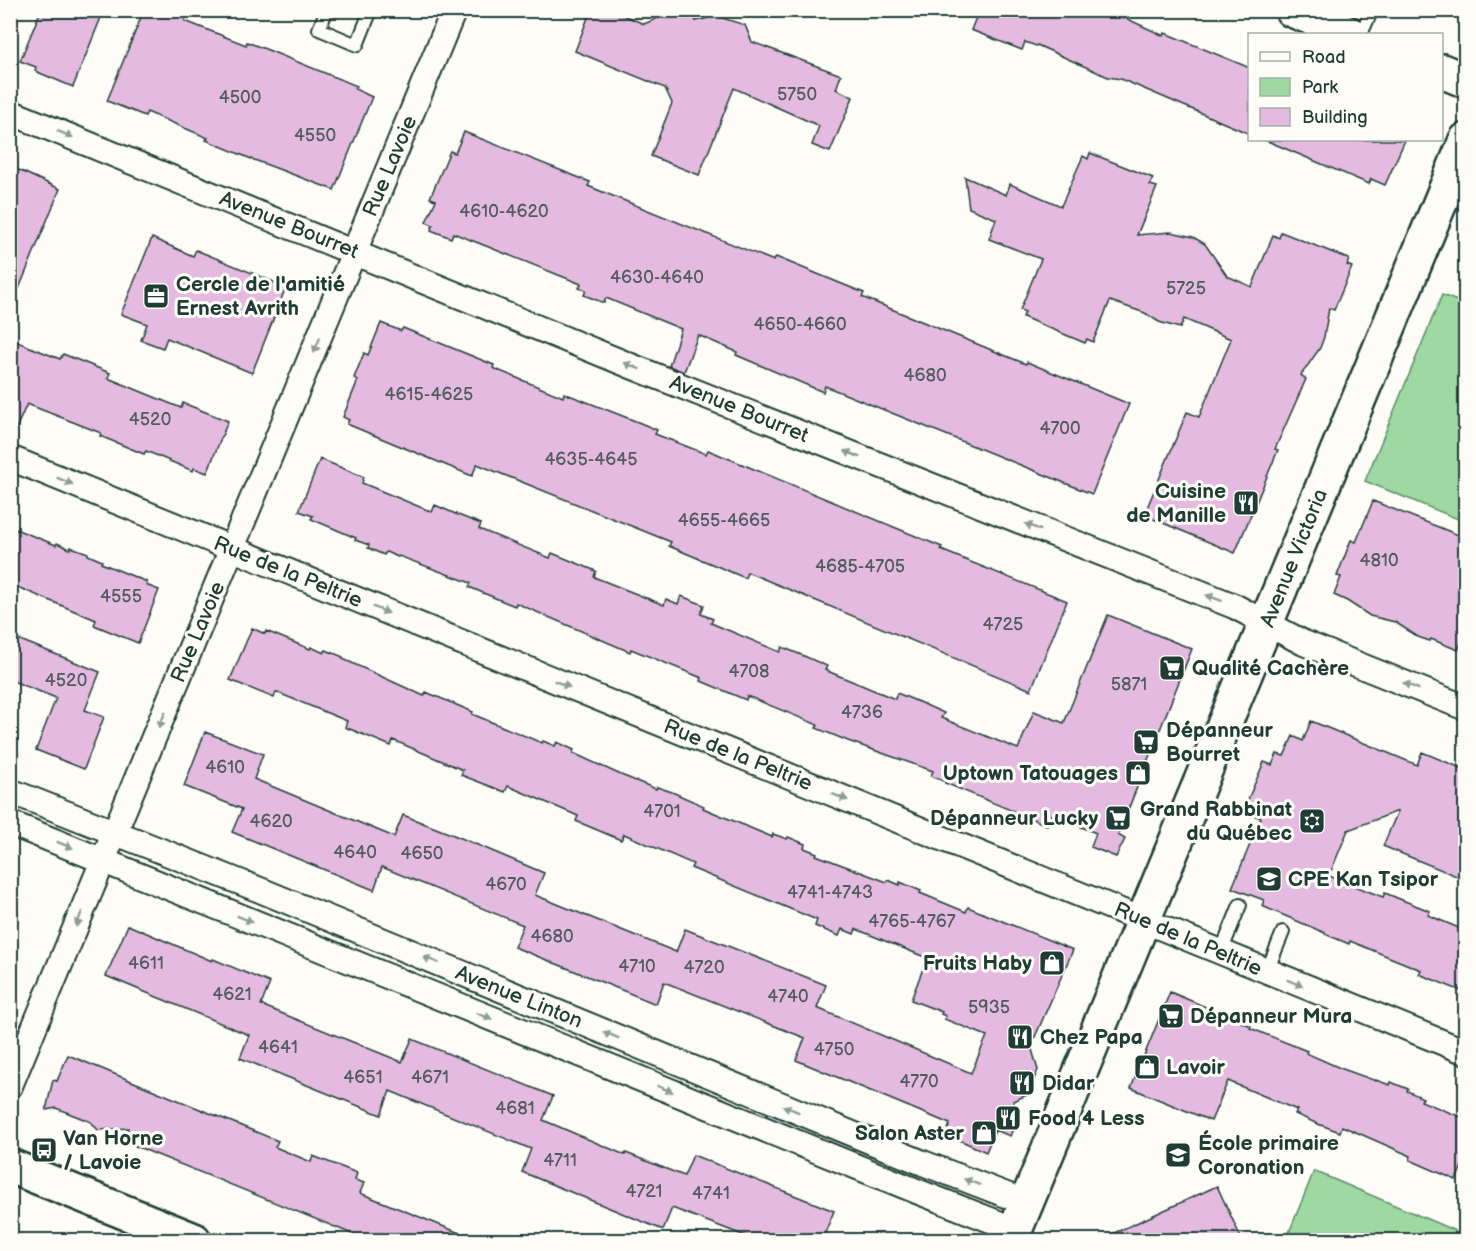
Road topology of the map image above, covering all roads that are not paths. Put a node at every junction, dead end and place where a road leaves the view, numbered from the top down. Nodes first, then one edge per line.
1 (322, 10) edge
2 (371, 10) edge
3 (454, 10) edge
4 (1292, 10) edge
5 (1372, 10) edge
6 (1348, 33) edge
7 (1361, 33) edge
8 (1443, 71) edge
9 (1466, 81) edge
10 (10, 111) edge
11 (1466, 140) edge
12 (355, 253) junction
13 (10, 459) edge
14 (232, 550) junction
15 (1267, 623) junction
16 (1466, 708) edge
17 (10, 791) edge
18 (10, 823) edge
19 (114, 832) junction
20 (103, 861) junction
21 (1240, 905) dead end
22 (1144, 921) junction
23 (1283, 932) dead end
24 (1221, 952) junction
25 (1267, 972) junction
26 (1466, 1052) edge
27 (10, 1086) edge
28 (10, 1166) edge
29 (1018, 1224) edge
30 (194, 1240) edge

1 - 2 lane
3 - 12 street, Rue Lavoie
4 - 6 street
5 - 7 lane
8 - 9 street
10 -> 12 street, Avenue Bourret
11 - 15 street, Avenue Victoria
12 -> 14 street, Rue Lavoie
15 -> 12 street, Avenue Bourret
13 -> 14 street, Rue de la Peltrie
14 -> 19 street, Rue Lavoie
14 -> 22 street, Rue de la Peltrie
16 -> 15 street, Avenue Bourret
15 - 22 street, Avenue Victoria
17 - 19 street, Avenue Linton
18 -> 20 street, Avenue Linton
19 - 20 street, Rue Lavoie
29 -> 19 street, Avenue Linton
20 -> 27 street, Rue Lavoie
20 -> 29 street, Avenue Linton
21 - 24 lane
22 - 24 street, Rue de la Peltrie
22 - 29 street, Avenue Victoria
23 - 25 lane
24 - 25 street, Rue de la Peltrie
25 -> 26 street, Rue de la Peltrie
28 - 30 street

